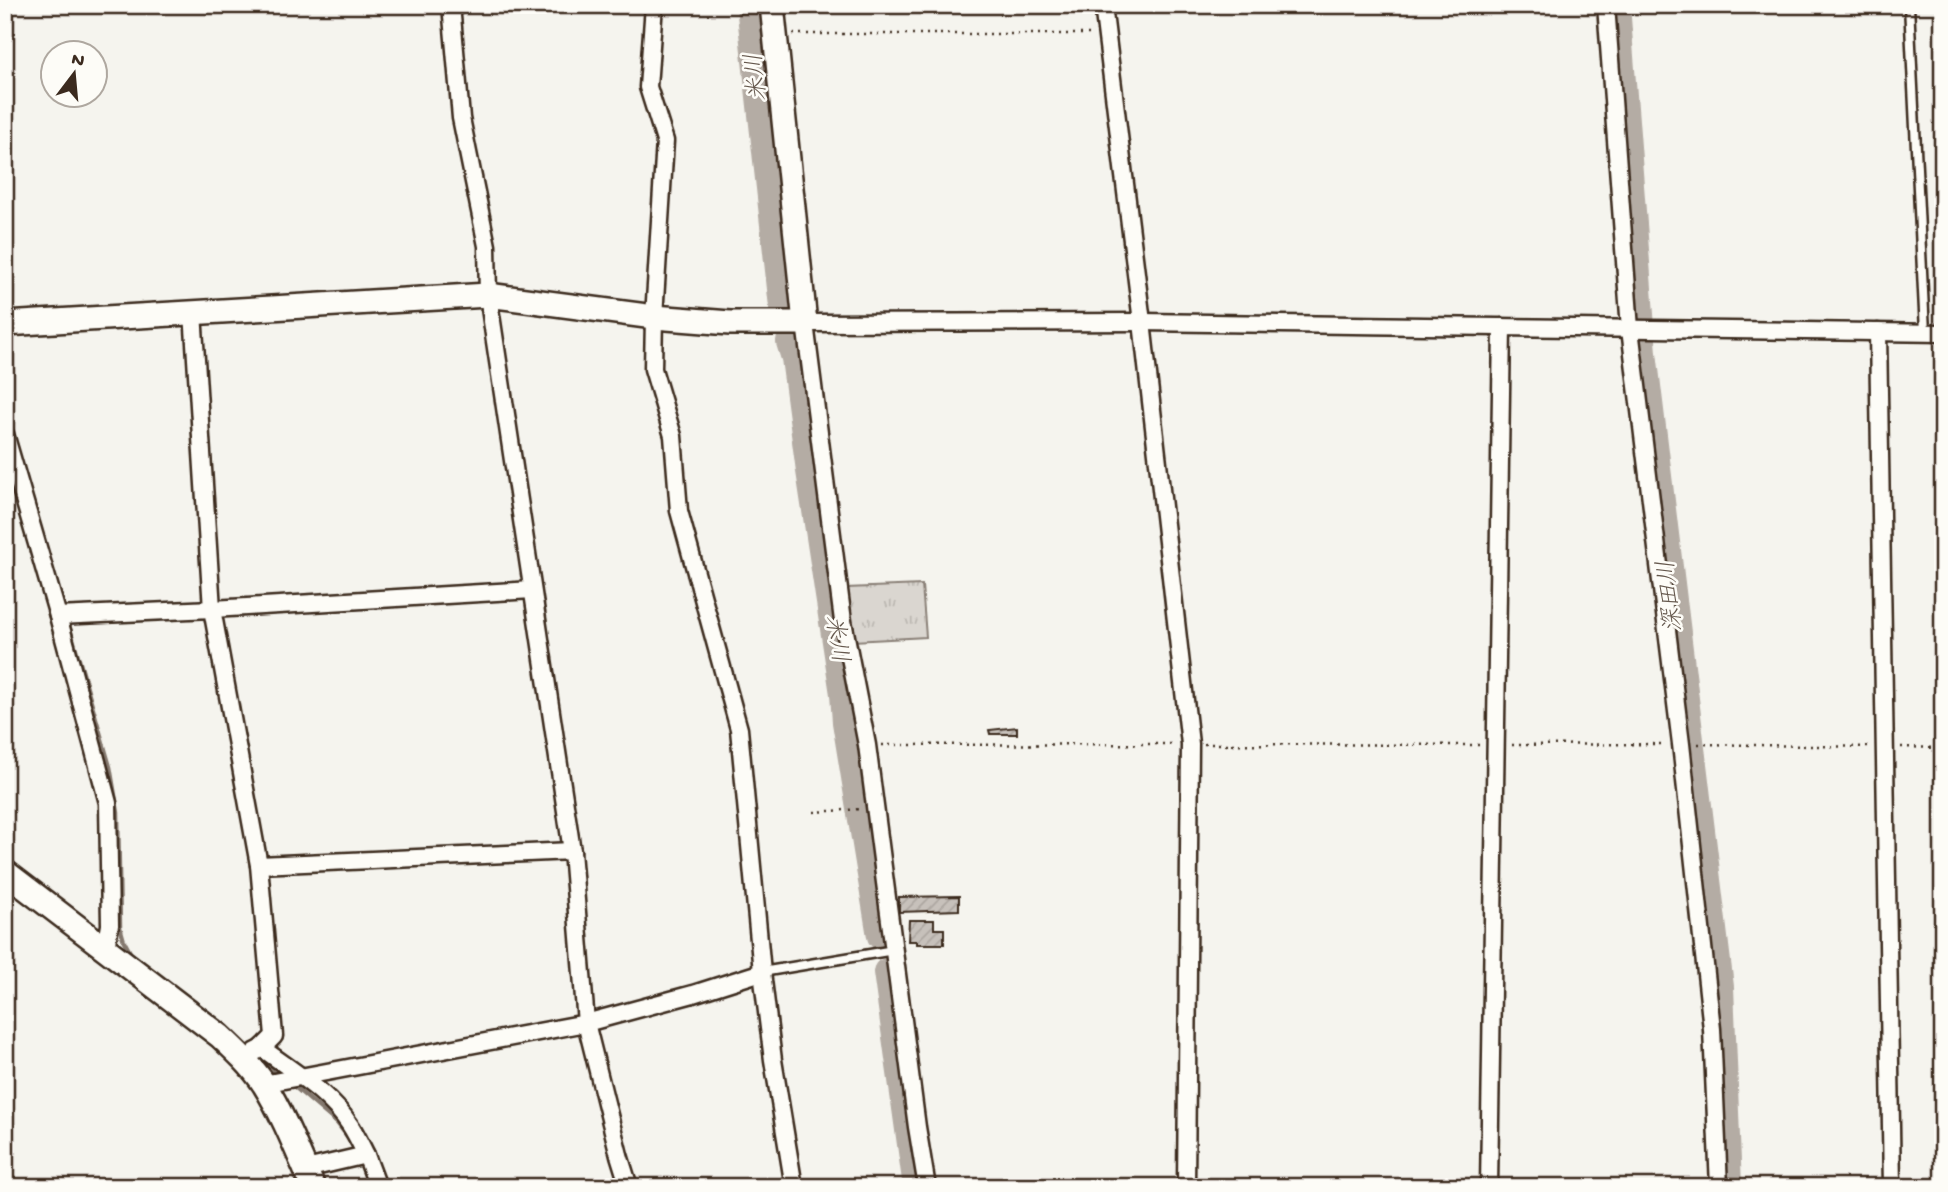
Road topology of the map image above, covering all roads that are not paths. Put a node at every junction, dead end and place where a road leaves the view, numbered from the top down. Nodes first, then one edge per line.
1 (451, 5) edge
2 (654, 5) edge
3 (772, 5) edge
4 (1103, 5) edge
5 (1606, 5) edge
6 (1909, 5) edge
7 (488, 295) junction
8 (193, 313) junction
9 (654, 317) junction
10 (1142, 322) junction
11 (805, 323) junction
12 (5, 324) edge
13 (1502, 327) junction
14 (1630, 329) junction
15 (1878, 332) junction
16 (1925, 332) junction
17 (1943, 333) edge
18 (5, 435) edge
19 (532, 590) junction
20 (212, 609) junction
21 (58, 616) junction
22 (572, 851) junction
23 (259, 865) junction
24 (5, 872) edge
25 (106, 948) junction
26 (894, 950) junction
27 (762, 972) junction
28 (586, 1023) junction
29 (252, 1053) junction
30 (302, 1076) junction
31 (263, 1084) junction
32 (366, 1155) junction
33 (309, 1178) edge
34 (378, 1187) edge
35 (629, 1187) edge
36 (794, 1187) edge
37 (928, 1187) edge
38 (1186, 1187) edge
39 (1489, 1187) edge
40 (1719, 1187) edge
41 (1892, 1187) edge

1 - 7 street
2 - 9 street
3 - 11 street
4 - 10 street
5 - 14 street
6 - 16 lane
7 - 8 street
7 - 9 street
7 - 19 street
8 - 12 street
8 - 20 street
9 - 11 street
9 - 27 street
10 - 11 street
10 - 13 street
10 - 38 street
11 - 26 street
13 - 14 street
13 - 39 street
14 - 15 street
14 - 40 street
15 - 16 street
15 - 41 street
16 - 17 street
18 - 21 street
19 - 20 street
19 - 22 street
20 - 21 street
20 - 23 street
21 - 25 street
22 - 23 street
22 - 28 street
23 - 29 street
24 - 25 street
25 - 29 street
26 - 27 lane
26 - 37 street
27 - 28 street
27 - 36 street
28 - 30 street
28 - 35 street
29 - 30 street
29 - 31 street
30 - 31 street
30 - 32 street
31 - 33 street
32 - 33 street
32 - 34 street

